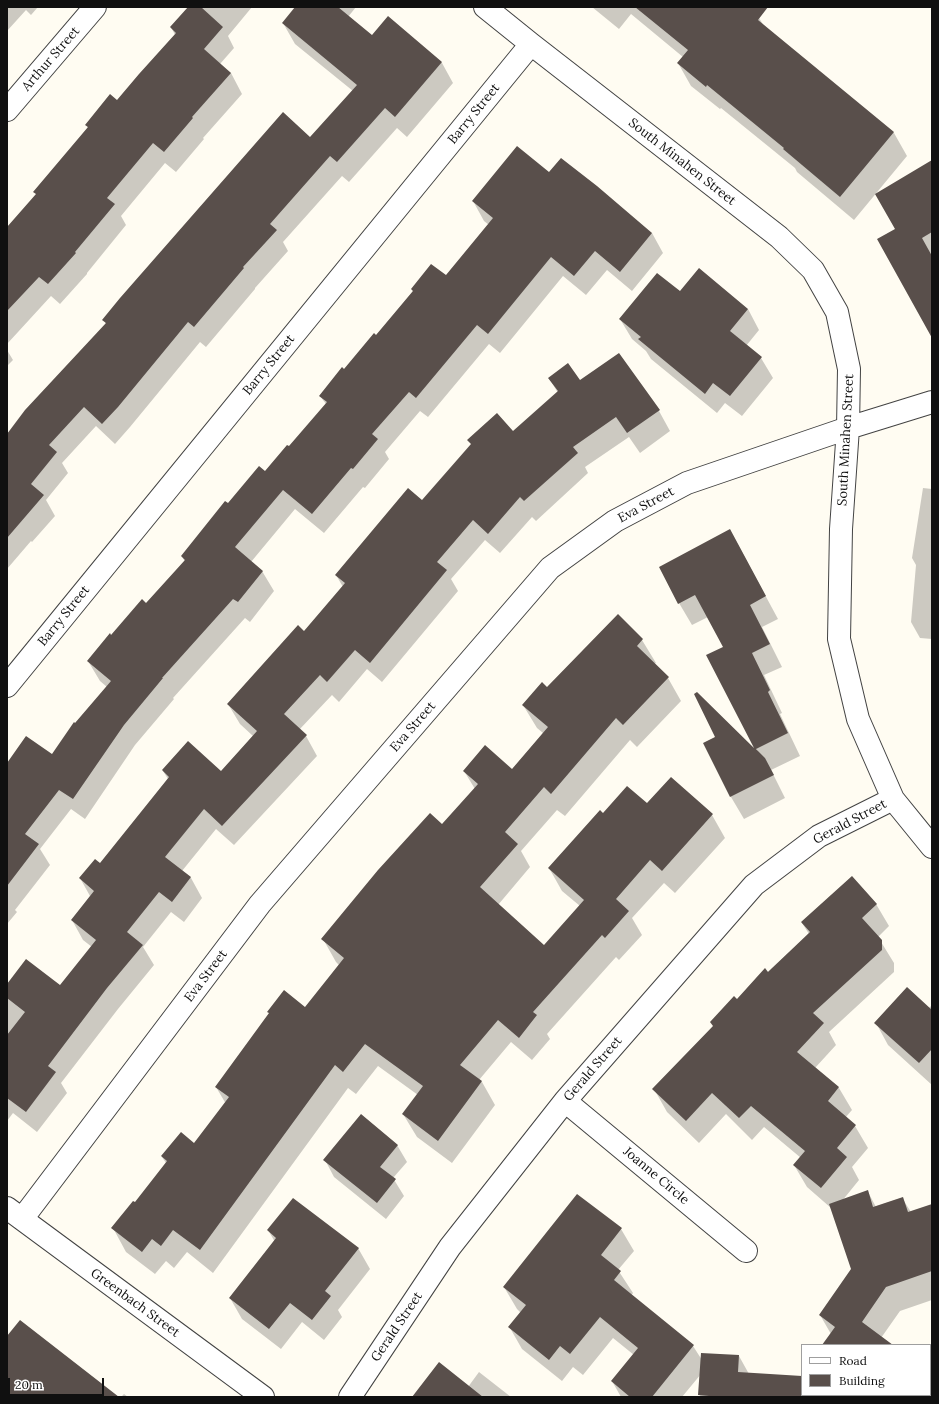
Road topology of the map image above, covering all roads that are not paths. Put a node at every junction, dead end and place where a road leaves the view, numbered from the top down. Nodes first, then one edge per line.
1 (96, 7) edge
2 (485, 7) edge
3 (531, 44) junction
4 (7, 110) edge
5 (932, 402) edge
6 (848, 428) junction
7 (7, 686) edge
8 (893, 799) junction
9 (932, 847) edge
10 (565, 1101) junction
11 (15, 1214) edge
12 (746, 1251) dead end
13 (263, 1397) edge
14 (350, 1397) edge

1 - 4 street, Arthur Street
2 - 3 street, South Minahen Street
3 - 6 street, South Minahen Street
3 - 7 street, Barry Street
5 - 6 street, Eva Street
6 - 8 street, South Minahen Street
6 - 11 street, Eva Street
8 - 9 street, South Minahen Street
8 - 10 street, Gerald Street
10 - 12 street, Joanne Circle
10 - 14 street, Gerald Street
11 - 13 street, Greenbach Street

